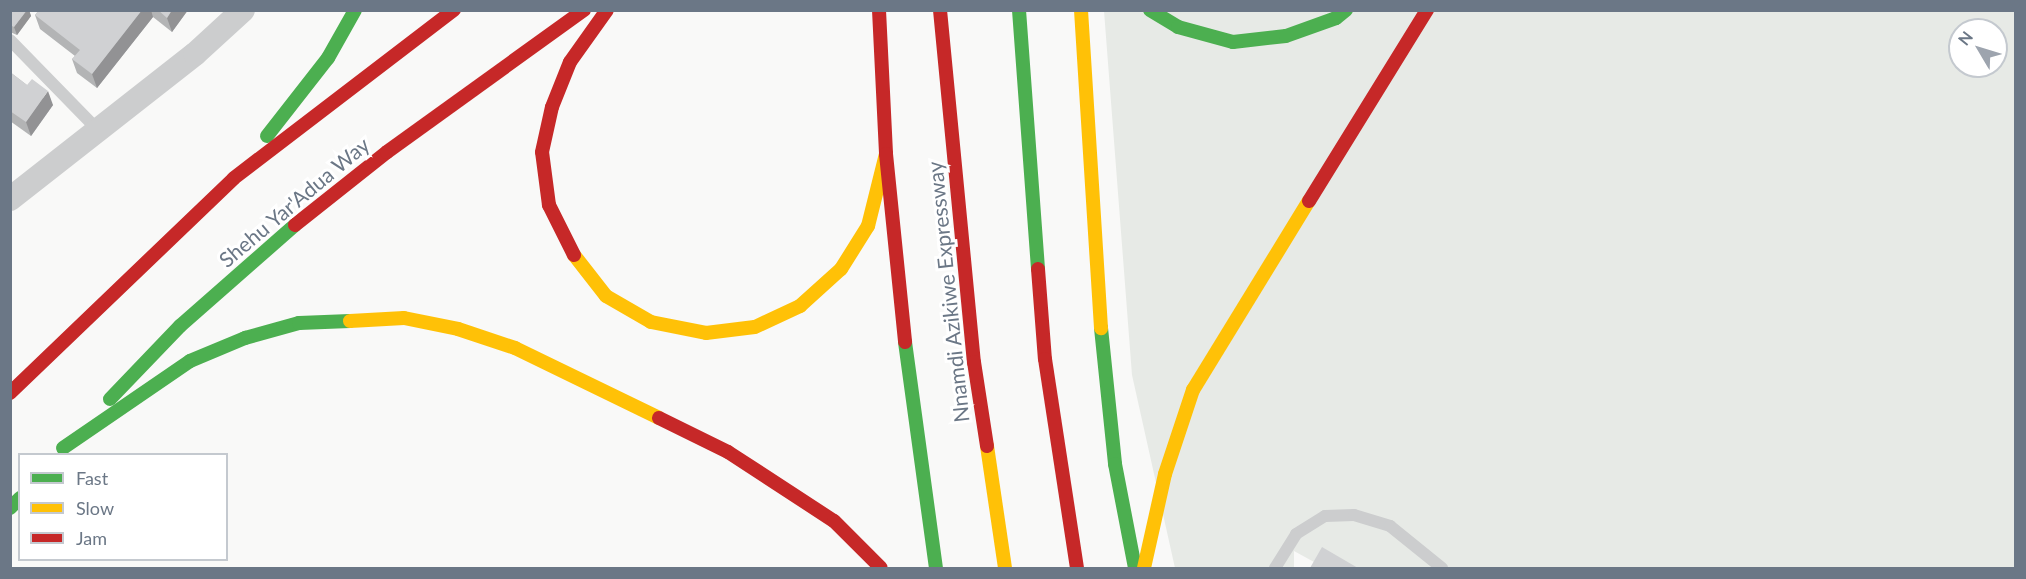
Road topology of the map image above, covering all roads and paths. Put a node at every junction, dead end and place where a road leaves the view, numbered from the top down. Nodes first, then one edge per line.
1 (243, 10) edge
2 (355, 10) edge
3 (454, 10) edge
4 (584, 10) edge
5 (607, 10) edge
6 (879, 10) edge
7 (940, 10) edge
8 (1019, 10) edge
9 (1081, 10) edge
10 (1150, 10) edge
11 (1346, 10) edge
12 (1428, 10) edge
13 (10, 40) edge
14 (96, 128) junction
15 (886, 154) junction
16 (234, 178) junction
17 (10, 200) edge
18 (10, 393) edge
19 (60, 451) edge
20 (881, 568) edge
21 (936, 568) edge
22 (1005, 568) edge
23 (1077, 568) edge
24 (1136, 568) edge
25 (1143, 568) edge
26 (1275, 568) edge
27 (1442, 568) edge

1 - 14 street
2 - 16 highway
3 - 16 highway
4 - 19 highway, Shehu Yar'Adua Way
5 - 15 highway
6 - 15 highway
7 - 22 highway, Nnamdi Azikiwe Expressway
8 - 23 highway
9 - 24 highway
10 - 11 highway
12 - 25 highway
13 - 14 lane
14 - 17 street
15 - 21 highway
16 - 18 highway
19 - 20 highway
26 - 27 lane

